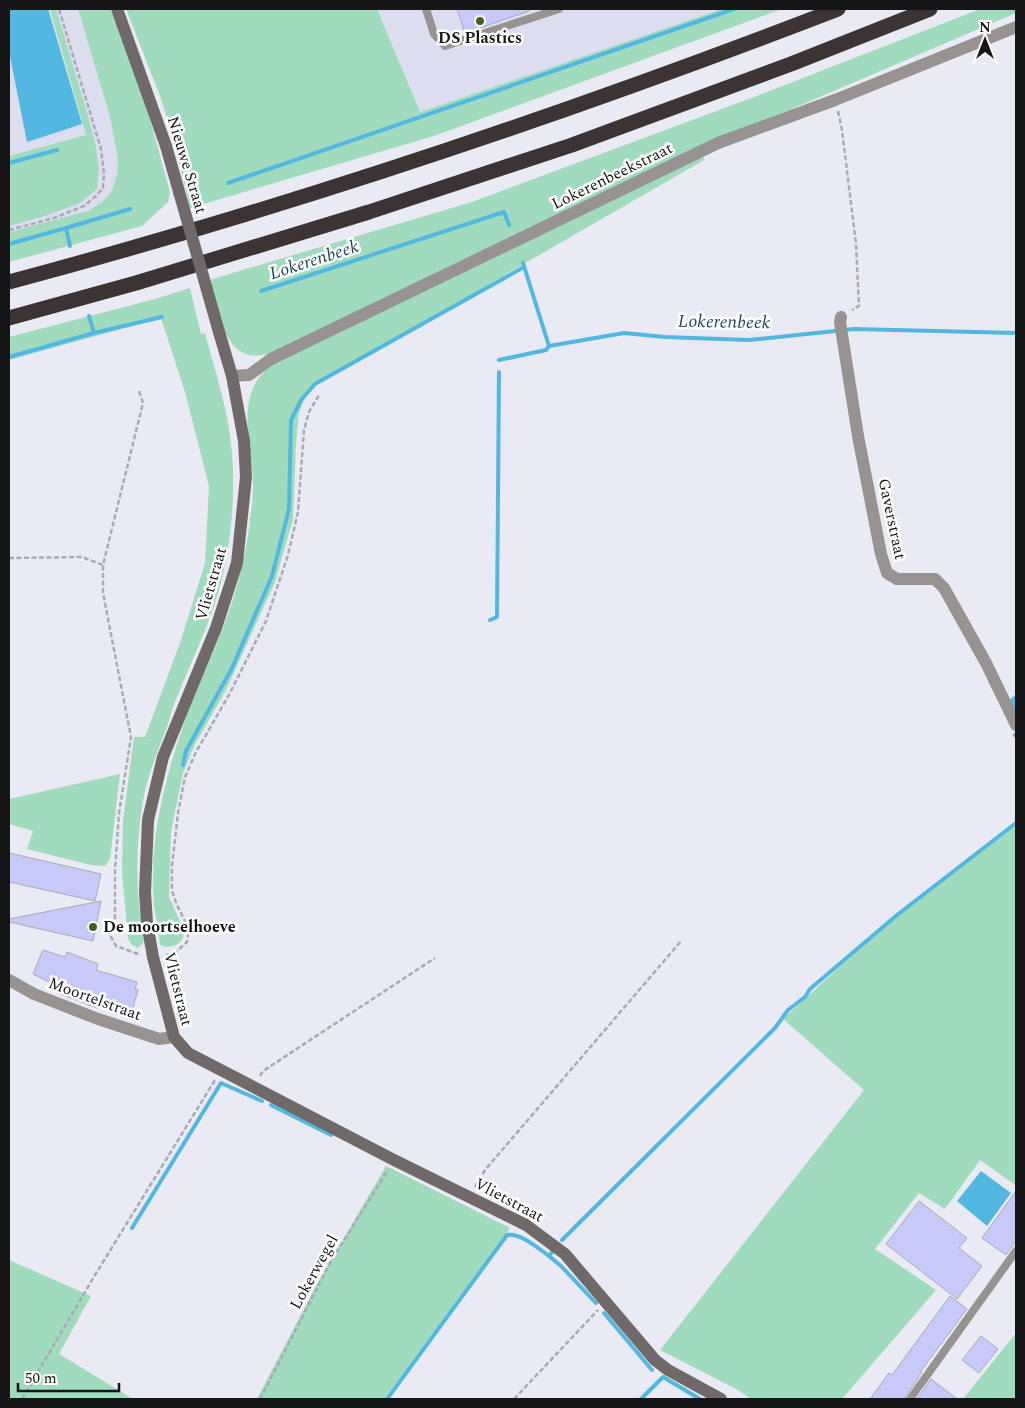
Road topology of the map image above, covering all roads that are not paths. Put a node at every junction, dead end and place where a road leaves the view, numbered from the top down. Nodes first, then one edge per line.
1 (117, 9) edge
2 (426, 9) edge
3 (559, 9) edge
4 (838, 9) edge
5 (930, 9) edge
6 (1016, 27) edge
7 (9, 282) edge
8 (9, 318) edge
9 (841, 319) road end
10 (219, 332) joint
11 (232, 376) junction
12 (1016, 725) edge
13 (9, 980) edge
14 (174, 1037) junction
15 (1016, 1251) edge
16 (721, 1399) edge
17 (910, 1399) edge

1 - 10 street, Nieuwe Straat, bridge
2 - 3 lane
4 - 7 highway
5 - 8 highway
6 - 11 street, Lokerenbeekstraat
9 - 12 street, Gaverstraat
10 - 11 street, Vlietstraat
11 - 14 street, Vlietstraat
13 - 14 street, Moortelstraat
14 - 16 street, Vlietstraat
15 - 17 lane

